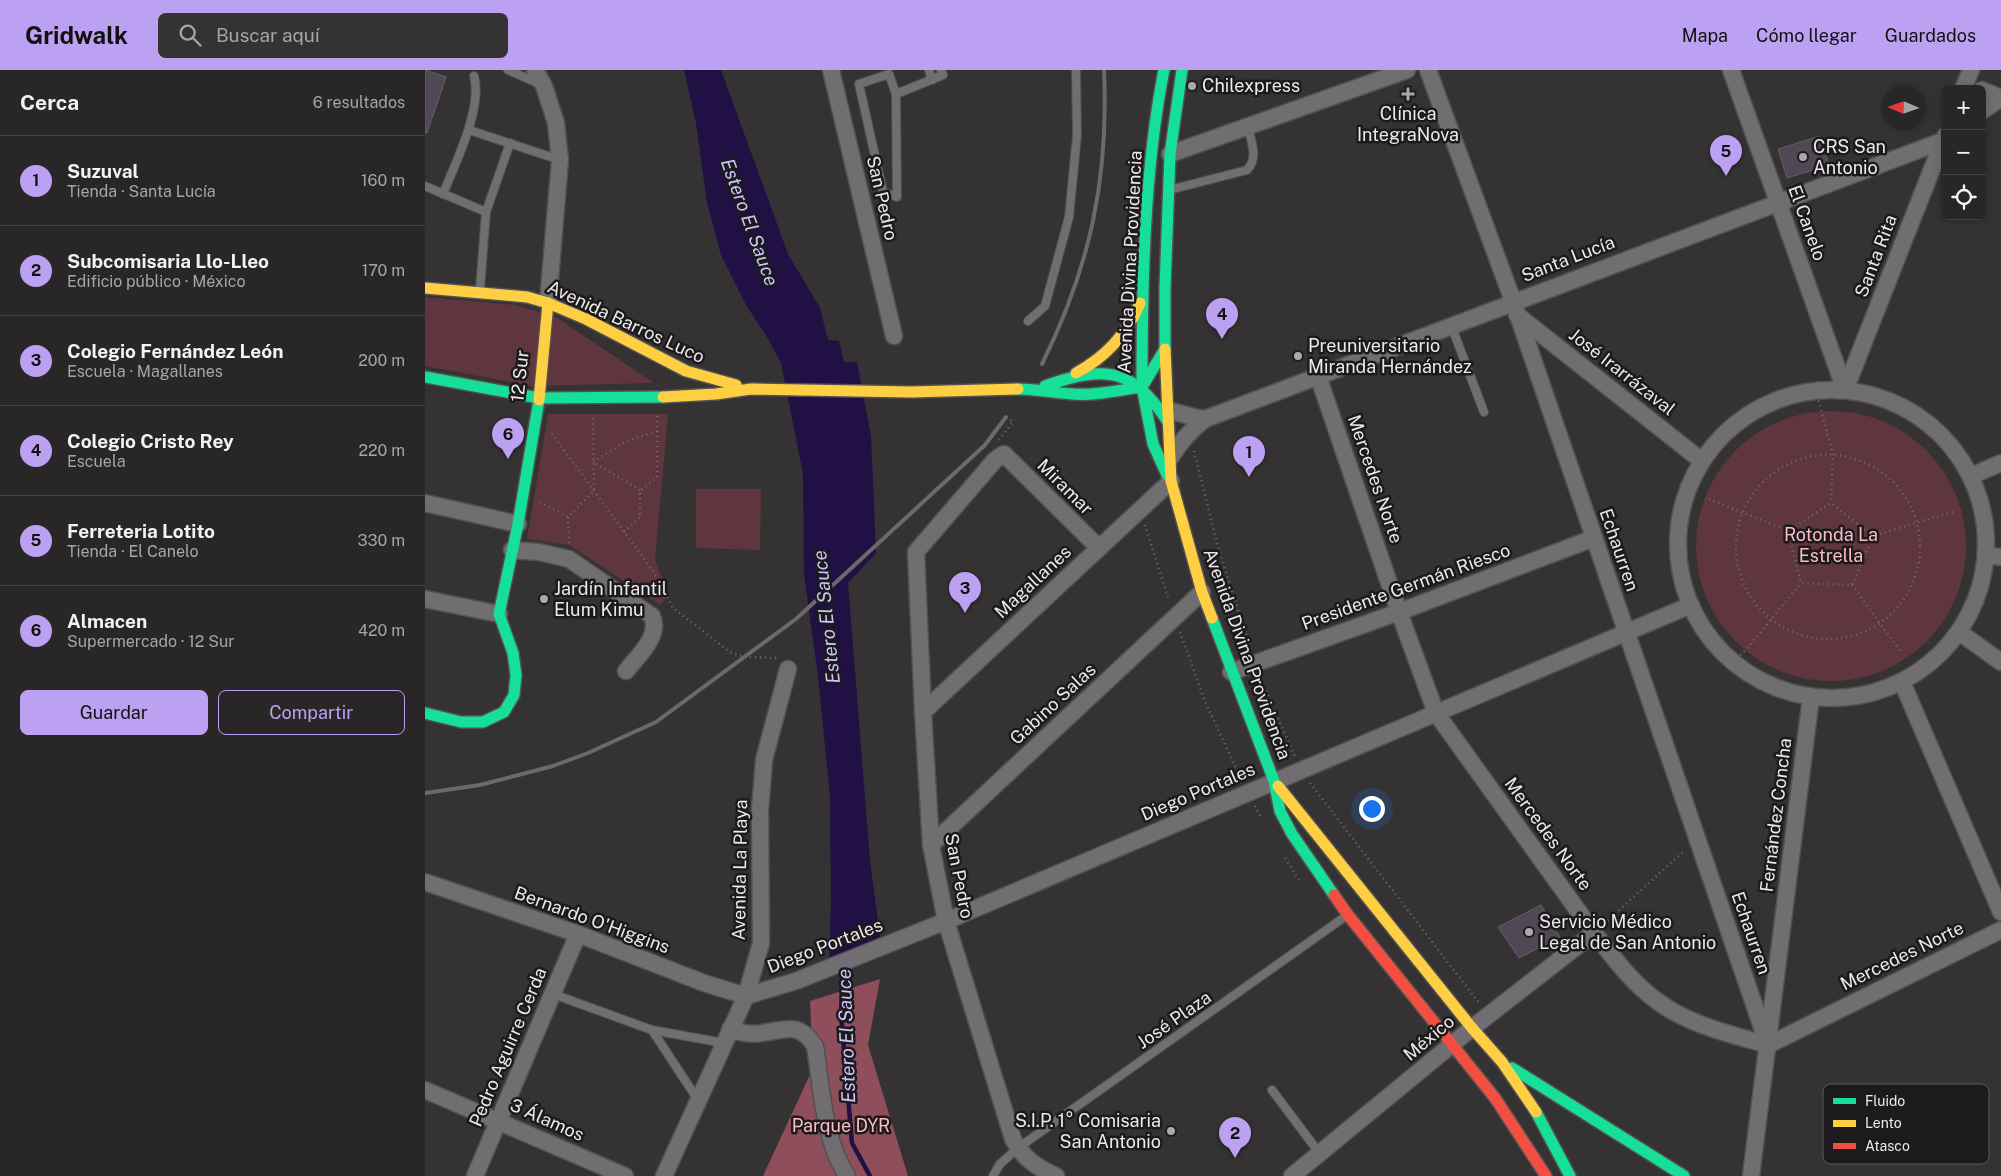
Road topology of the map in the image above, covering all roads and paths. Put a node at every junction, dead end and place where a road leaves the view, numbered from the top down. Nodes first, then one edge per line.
1 (508, 70) edge
2 (535, 70) edge
3 (831, 70) edge
4 (929, 70) edge
5 (941, 70) edge
6 (1076, 70) edge
7 (1164, 70) edge
8 (1182, 70) edge
9 (1407, 70) edge
10 (1429, 70) edge
11 (1731, 70) edge
12 (474, 76) dead end
13 (932, 80) junction
14 (1972, 84) edge
15 (544, 86) junction
16 (896, 94) junction
17 (2001, 98) edge
18 (1986, 109) edge
19 (1248, 127) junction
20 (469, 130) junction
21 (1941, 140) edge
22 (510, 143) junction
23 (1941, 147) edge
24 (1170, 154) junction
25 (560, 160) junction
26 (425, 186) edge
27 (1168, 190) junction
28 (443, 194) junction
29 (1778, 201) junction
30 (485, 212) junction
31 (425, 288) edge
32 (480, 292) junction
33 (1142, 296) junction
34 (548, 303) junction
35 (1515, 308) junction
36 (1028, 321) dead end
37 (1451, 325) junction
38 (894, 336) dead end
39 (1165, 349) junction
40 (1318, 376) junction
41 (425, 377) edge
42 (1067, 377) junction
43 (1142, 387) junction
44 (751, 389) junction
45 (1038, 389) junction
46 (1845, 390) junction
47 (1816, 391) junction
48 (656, 397) junction
49 (539, 398) junction
50 (593, 398) junction
51 (1484, 412) dead end
52 (536, 414) junction
53 (1167, 416) junction
54 (1205, 418) junction
55 (657, 431) junction
56 (1180, 441) junction
57 (1833, 455) junction
58 (1171, 457) junction
59 (1702, 461) junction
60 (593, 462) junction
61 (2001, 464) edge
62 (1971, 476) junction
63 (1171, 481) junction
64 (594, 491) junction
65 (640, 491) junction
66 (523, 493) junction
67 (1709, 499) dead end
68 (425, 504) edge
69 (1831, 504) junction
70 (1955, 511) dead end
71 (1742, 512) junction
72 (568, 517) junction
73 (1917, 523) junction
74 (518, 524) junction
75 (1788, 531) junction
76 (624, 532) junction
77 (1873, 536) junction
78 (1594, 538) junction
79 (1099, 548) junction
80 (512, 550) junction
81 (916, 552) joint
82 (1993, 556) edge
83 (569, 559) junction
84 (1801, 583) junction
85 (1852, 584) junction
86 (1202, 592) junction
87 (425, 600) edge
88 (1691, 604) junction
89 (1399, 612) junction
90 (499, 614) junction
91 (1770, 620) junction
92 (1881, 624) junction
93 (1626, 632) junction
94 (1959, 632) junction
95 (1901, 652) dead end
96 (1733, 662) junction
97 (2001, 662) edge
98 (1255, 664) junction
99 (789, 669) joint
100 (625, 671) dead end
101 (1231, 672) junction
102 (1902, 682) junction
103 (1811, 697) junction
104 (923, 712) junction
105 (425, 713) edge
106 (1436, 713) junction
107 (1301, 770) junction
108 (1274, 781) junction
109 (1697, 839) junction
110 (931, 845) junction
111 (425, 882) edge
112 (2001, 912) edge
113 (1348, 915) junction
114 (946, 921) junction
115 (2001, 930) edge
116 (1594, 933) junction
117 (578, 934) junction
118 (553, 994) junction
119 (746, 996) junction
120 (1489, 1016) junction
121 (1472, 1028) junction
122 (652, 1030) junction
123 (727, 1036) junction
124 (1453, 1045) junction
125 (1768, 1045) junction
126 (1505, 1064) junction
127 (425, 1090) edge
128 (1272, 1090) dead end
129 (698, 1101) junction
130 (498, 1121) junction
131 (1018, 1148) junction
132 (1320, 1154) junction
133 (1539, 1171) edge
134 (475, 1176) edge
135 (625, 1176) edge
136 (664, 1176) edge
137 (847, 1176) edge
138 (993, 1176) edge
139 (1055, 1176) edge
140 (1292, 1176) edge
141 (1570, 1176) edge
142 (1684, 1176) edge
143 (1751, 1176) edge

1 - 15 lane
2 - 15 street, 12 Sur
3 - 38 street, San Pedro
4 - 13 lane
5 - 13 lane
6 - 36 lane
7 - 33 street, Avenida Divina Providencia
8 - 24 street, Avenida Divina Providencia
9 - 19 street
10 - 35 street, Echaurren
11 - 29 street, El Canelo
12 - 20 lane
13 - 16 lane
14 - 17 street
15 - 25 street, 12 Sur
16 - 16 lane
17 - 18 street
19 - 24 street
19 - 27 lane
20 - 22 lane
20 - 28 lane
21 - 29 street, Santa Lucía
22 - 25 lane
22 - 30 lane
23 - 46 street, Santa Rita
24 - 27 street, Avenida Divina Providencia
25 - 34 street, 12 Sur
26 - 28 lane
27 - 39 street, Avenida Divina Providencia
28 - 30 lane
29 - 35 street, Santa Lucía
29 - 46 street, El Canelo
30 - 32 lane
31 - 32 street, Avenida Barros Luco
32 - 34 street, Avenida Barros Luco
33 - 42 street
33 - 43 street, Avenida Divina Providencia
34 - 44 street, Avenida Barros Luco
34 - 49 street, 12 Sur
35 - 37 street, Santa Lucía
35 - 59 street, José Irarrázaval
35 - 78 street, Echaurren
37 - 40 street, Santa Lucía
37 - 51 lane
39 - 43 street
39 - 53 street, Avenida Divina Providencia
40 - 54 street, Santa Lucía
40 - 89 street, Mercedes Norte
41 - 49 street, Avenida Barros Luco
42 - 43 street, Avenida Barros Luco
42 - 45 street, Avenida Barros Luco
43 - 45 street, Avenida Barros Luco
43 - 53 street
43 - 63 street, Avenida Divina Providencia
44 - 45 street, Avenida Barros Luco
44 - 48 street, Avenida Barros Luco
46 - 47 street
46 - 62 street
47 - 57 path
47 - 59 street
48 - 50 street, Avenida Barros Luco
48 - 55 path
49 - 50 street, Avenida Barros Luco
49 - 52 street, 12 Sur
50 - 60 path
52 - 64 path
52 - 66 street, 12 Sur
53 - 54 street, Santa Lucía
53 - 58 street, Avenida Divina Providencia
54 - 56 street, Santa Lucía
55 - 60 path
55 - 65 path
56 - 58 street, Santa Lucía
56 - 98 path
57 - 69 path
57 - 71 path
57 - 73 path
58 - 63 street, Avenida Divina Providencia
59 - 88 street
60 - 64 path
60 - 65 path
61 - 62 street
62 - 82 street
63 - 79 street, Magallanes
63 - 86 street, Avenida Divina Providencia
64 - 72 path
64 - 76 path
65 - 76 path
66 - 72 path
66 - 74 street, 12 Sur
67 - 71 path
68 - 74 street
69 - 75 path
69 - 77 path
70 - 73 path
71 - 75 path
71 - 91 path
72 - 83 path
73 - 77 path
73 - 92 path
74 - 80 street, 12 Sur
75 - 84 path
76 - 99 path
77 - 85 path
78 - 89 street, Presidente Germán Riesco
78 - 93 street, Echaurren
79 - 81 street, Miramar
79 - 104 street, Magallanes
80 - 83 street
80 - 90 street, 12 Sur
81 - 104 street, San Pedro
82 - 94 street
83 - 100 street
84 - 85 path
84 - 91 path
85 - 92 path
86 - 101 street, Avenida Divina Providencia
86 - 110 street, Gabino Salas
87 - 90 street
88 - 93 street, Diego Portales
88 - 96 street
89 - 98 street, Presidente Germán Riesco
89 - 106 street, Mercedes Norte
90 - 105 street
91 - 92 path
91 - 96 path
92 - 95 path
93 - 106 street, Diego Portales
93 - 109 street, Echaurren
94 - 97 street
94 - 102 street
96 - 103 street
98 - 101 street, Presidente Germán Riesco
98 - 107 path
99 - 119 street, Avenida La Playa
101 - 108 street, Avenida Divina Providencia
102 - 103 street
102 - 112 street
103 - 125 street, Fernández Concha
104 - 110 street, San Pedro
106 - 107 street, Diego Portales
106 - 116 street, Mercedes Norte
107 - 108 street, Diego Portales
107 - 120 path
108 - 113 street, Avenida Divina Providencia
108 - 114 street, Diego Portales
108 - 121 street, Avenida Divina Providencia
109 - 116 path
109 - 125 street, Echaurren
110 - 114 street, San Pedro
111 - 117 street, Bernardo O'Higgins
113 - 124 street, Avenida Divina Providencia
113 - 131 lane, José Plaza
114 - 119 street, Diego Portales
114 - 131 street, San Pedro
115 - 125 street, Mercedes Norte
116 - 120 street, México
116 - 125 street, Mercedes Norte
117 - 118 street, Pedro Aguirre Cerda
117 - 119 street, Bernardo O'Higgins
118 - 122 lane
118 - 130 street, Pedro Aguirre Cerda
119 - 123 street, Avenida La Playa
120 - 121 street, México
121 - 124 street, México
121 - 126 street, Avenida Divina Providencia
122 - 123 lane
122 - 129 lane
123 - 129 street, Avenida La Playa
123 - 137 street
124 - 126 street
124 - 132 street, México
124 - 133 street, Avenida Divina Providencia
125 - 143 street, Fernández Concha
126 - 141 street
126 - 142 street
127 - 130 street, 3 Álamos
128 - 132 lane
129 - 136 street, Avenida La Playa
130 - 134 street, Pedro Aguirre Cerda
130 - 135 street, 3 Álamos
131 - 138 lane, José Plaza
131 - 139 street, San Pedro
132 - 140 street, México

